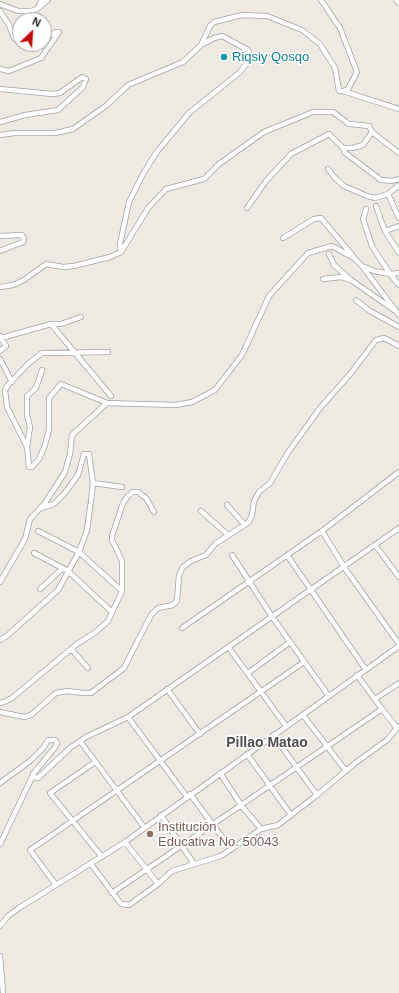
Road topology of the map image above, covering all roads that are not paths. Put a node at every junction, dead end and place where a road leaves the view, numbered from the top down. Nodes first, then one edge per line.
1 (42, 0) edge
2 (48, 0) edge
3 (321, 0) edge
4 (396, 0) edge
5 (399, 3) edge
6 (0, 4) edge
7 (37, 9) junction
8 (0, 11) edge
9 (12, 34) edge
10 (52, 34) edge
11 (52, 42) edge
12 (201, 45) junction
13 (45, 52) edge
14 (0, 69) edge
15 (0, 89) edge
16 (343, 90) junction
17 (399, 109) edge
18 (0, 122) edge
19 (372, 132) junction
20 (0, 136) edge
21 (343, 148) junction
22 (399, 153) edge
23 (328, 169) dead end
24 (399, 179) edge
25 (398, 188) edge
26 (388, 194) junction
27 (376, 206) dead end
28 (247, 208) dead end
29 (366, 209) dead end
30 (399, 218) edge
31 (399, 226) edge
32 (385, 231) junction
33 (0, 236) edge
34 (283, 238) dead end
35 (0, 250) edge
36 (121, 252) junction
37 (399, 253) edge
38 (328, 254) dead end
39 (354, 258) junction
40 (362, 266) junction
41 (399, 273) edge
42 (390, 274) junction
43 (322, 279) dead end
44 (352, 280) junction
45 (399, 285) edge
46 (0, 288) edge
47 (356, 300) dead end
48 (394, 310) junction
49 (399, 315) edge
50 (81, 317) dead end
51 (51, 324) junction
52 (399, 327) edge
53 (1, 337) edge
54 (399, 346) edge
55 (0, 351) edge
56 (108, 352) dead end
57 (76, 354) junction
58 (0, 359) edge
59 (42, 370) dead end
60 (12, 382) junction
61 (110, 396) dead end
62 (107, 403) junction
63 (26, 447) junction
64 (399, 472) edge
65 (93, 483) junction
66 (122, 487) dead end
67 (227, 505) dead end
68 (41, 508) junction
69 (201, 511) dead end
70 (154, 512) dead end
71 (244, 524) junction
72 (399, 528) edge
73 (38, 531) dead end
74 (322, 531) junction
75 (228, 535) junction
76 (375, 545) junction
77 (79, 552) junction
78 (34, 553) dead end
79 (232, 555) dead end
80 (287, 555) junction
81 (344, 567) junction
82 (63, 568) junction
83 (68, 571) junction
84 (399, 577) edge
85 (248, 581) junction
86 (0, 582) edge
87 (40, 589) dead end
88 (312, 590) junction
89 (122, 592) junction
90 (112, 612) junction
91 (273, 618) junction
92 (182, 628) dead end
93 (0, 640) edge
94 (290, 642) junction
95 (399, 645) edge
96 (229, 648) junction
97 (71, 649) junction
98 (304, 662) junction
99 (88, 668) dead end
100 (366, 670) junction
101 (248, 673) junction
102 (358, 675) junction
103 (399, 683) edge
104 (167, 689) junction
105 (262, 692) junction
106 (328, 695) junction
107 (375, 699) junction
108 (0, 702) edge
109 (382, 709) junction
110 (0, 712) edge
111 (302, 715) junction
112 (128, 717) junction
113 (286, 726) junction
114 (398, 727) edge
115 (200, 734) junction
116 (273, 735) junction
117 (80, 741) junction
118 (326, 748) junction
119 (247, 754) junction
120 (161, 761) junction
121 (95, 762) junction
122 (297, 768) junction
123 (346, 770) junction
124 (220, 773) junction
125 (33, 775) junction
126 (0, 783) edge
127 (269, 786) junction
128 (116, 790) junction
129 (188, 795) junction
130 (317, 795) junction
131 (241, 805) junction
132 (161, 815) junction
133 (291, 816) junction
134 (74, 821) junction
135 (212, 825) junction
136 (144, 828) junction
137 (261, 829) junction
138 (125, 842) junction
139 (0, 844) edge
140 (182, 846) junction
141 (231, 849) junction
142 (102, 857) junction
143 (91, 864) junction
144 (194, 864) junction
145 (146, 869) junction
146 (158, 884) junction
147 (56, 885) junction
148 (112, 893) junction
149 (0, 926) edge
150 (0, 956) edge
151 (3, 993) edge

1 - 7 street
2 - 7 street
3 - 16 street
4 - 5 street
6 - 7 street
8 - 9 street
10 - 11 street
12 - 16 street
12 - 20 street
12 - 36 street
13 - 14 street
15 - 18 street
16 - 17 street
19 - 21 street
19 - 22 street
19 - 36 street
21 - 24 street
21 - 28 street
23 - 26 street
25 - 26 street
26 - 30 street
27 - 32 street
29 - 42 street
31 - 32 street
32 - 37 street
33 - 35 street
34 - 39 street
36 - 46 street
38 - 44 street
39 - 40 street
39 - 62 street
40 - 42 street
40 - 48 street
41 - 42 street
42 - 45 street
43 - 44 street
44 - 48 street
47 - 52 street
48 - 49 street
50 - 51 street
51 - 53 street
51 - 57 street
53 - 55 street
54 - 71 street
56 - 57 street
57 - 60 street
57 - 61 street
58 - 60 street
59 - 63 street
60 - 63 street
62 - 63 street
62 - 68 street
64 - 74 street
65 - 66 street
65 - 68 street
65 - 77 street
67 - 71 street
68 - 86 street
69 - 75 street
70 - 89 street
71 - 75 street
72 - 76 street
73 - 77 street
74 - 80 street
74 - 81 street
75 - 110 street
76 - 81 street
76 - 84 street
77 - 83 street
77 - 89 street
78 - 82 street
79 - 85 street
80 - 85 street
80 - 88 street
81 - 88 street
81 - 95 street
82 - 83 street
82 - 87 street
83 - 90 street
83 - 93 street
85 - 91 street
85 - 92 street
88 - 91 street
88 - 100 street
89 - 90 street
90 - 97 street
91 - 94 street
91 - 96 street
94 - 98 street
94 - 101 street
95 - 100 street
96 - 101 street
96 - 104 street
97 - 99 street
97 - 108 street
98 - 105 street
98 - 106 street
100 - 102 street
101 - 105 street
102 - 106 street
102 - 107 street
103 - 107 street
104 - 112 street
104 - 115 street
105 - 113 street
105 - 115 street
106 - 111 street
107 - 109 street
109 - 114 street
109 - 118 street
111 - 113 street
111 - 118 street
112 - 117 street
112 - 120 street
113 - 116 street
114 - 123 street
115 - 120 street
116 - 119 street
116 - 122 street
117 - 121 street
117 - 125 street
118 - 122 street
118 - 123 street
119 - 124 street
119 - 127 street
120 - 128 street
120 - 129 street
121 - 128 street
121 - 134 street
122 - 127 street
122 - 130 street
123 - 130 street
124 - 129 street
124 - 131 street
125 - 126 street
125 - 139 street
127 - 131 street
127 - 133 street
128 - 134 street
128 - 136 street
129 - 132 street
129 - 135 street
130 - 133 street
131 - 135 street
131 - 137 street
132 - 136 street
132 - 140 street
133 - 137 street
134 - 142 street
134 - 147 street
135 - 140 street
135 - 141 street
136 - 138 street
137 - 141 street
138 - 142 street
138 - 145 street
140 - 144 street
140 - 145 street
141 - 144 street
142 - 143 street
143 - 147 street
143 - 148 street
144 - 146 street
145 - 146 street
145 - 148 street
146 - 148 street
147 - 149 street
150 - 151 street

